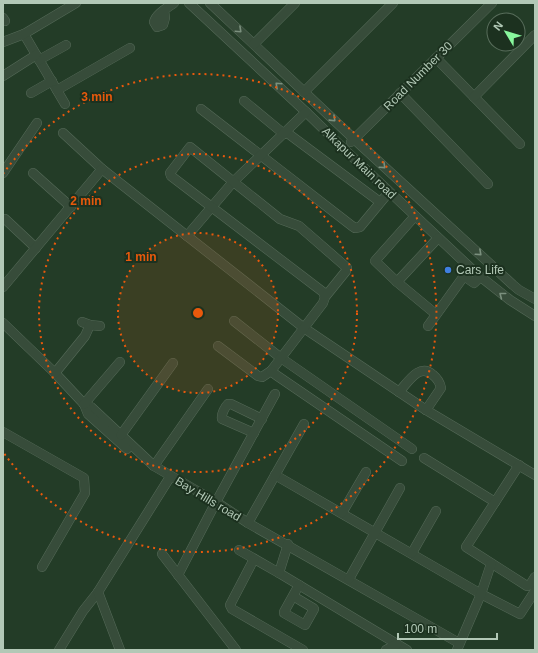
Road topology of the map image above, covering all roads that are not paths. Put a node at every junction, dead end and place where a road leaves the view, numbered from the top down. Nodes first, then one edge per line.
1 (76, 3) edge
2 (174, 3) edge
3 (189, 3) edge
4 (210, 3) edge
5 (295, 3) edge
6 (393, 3) edge
7 (492, 3) edge
8 (164, 10) dead end
9 (24, 34) junction
10 (535, 35) edge
11 (3, 42) edge
12 (254, 44) junction
13 (66, 45) dead end
14 (130, 48) dead end
15 (38, 57) junction
16 (436, 58) junction
17 (3, 76) edge
18 (52, 81) junction
19 (58, 90) junction
20 (304, 92) junction
21 (31, 93) dead end
22 (400, 94) junction
23 (474, 97) junction
24 (244, 100) dead end
25 (65, 104) dead end
26 (201, 109) dead end
27 (306, 112) junction
28 (37, 123) dead end
29 (63, 133) dead end
30 (285, 133) junction
31 (354, 139) junction
32 (520, 144) dead end
33 (344, 149) junction
34 (262, 156) junction
35 (102, 168) junction
36 (3, 173) edge
37 (33, 173) dead end
38 (234, 182) junction
39 (488, 184) dead end
40 (389, 192) junction
41 (380, 202) junction
42 (71, 207) junction
43 (211, 207) junction
44 (415, 216) junction
45 (5, 219) dead end
46 (187, 236) junction
47 (438, 238) junction
48 (36, 248) junction
49 (6, 276) edge
50 (480, 277) junction
51 (397, 282) junction
52 (3, 287) edge
53 (524, 293) junction
54 (325, 297) junction
55 (535, 299) edge
56 (517, 305) junction
57 (432, 311) dead end
58 (535, 316) edge
59 (234, 321) dead end
60 (3, 323) edge
61 (91, 324) dead end
62 (428, 326) dead end
63 (304, 328) junction
64 (218, 346) dead end
65 (281, 358) junction
66 (120, 362) dead end
67 (173, 363) dead end
68 (271, 371) junction
69 (55, 373) junction
70 (208, 389) dead end
71 (399, 392) junction
72 (276, 394) dead end
73 (84, 404) junction
74 (426, 410) junction
75 (262, 419) junction
76 (304, 424) dead end
77 (3, 432) edge
78 (254, 433) junction
79 (121, 435) junction
80 (412, 449) dead end
81 (424, 458) dead end
82 (402, 461) dead end
83 (154, 466) junction
84 (517, 467) junction
85 (366, 472) dead end
86 (275, 475) junction
87 (535, 475) edge
88 (168, 479) junction
89 (535, 482) edge
90 (400, 488) dead end
91 (495, 502) junction
92 (214, 505) junction
93 (436, 511) dead end
94 (342, 513) junction
95 (248, 522) junction
96 (375, 532) junction
97 (288, 544) junction
98 (239, 550) dead end
99 (412, 553) junction
100 (162, 554) dead end
101 (254, 559) junction
102 (491, 564) junction
103 (42, 567) dead end
104 (279, 573) junction
105 (178, 575) junction
106 (535, 577) edge
107 (349, 579) junction
108 (299, 585) junction
109 (98, 592) junction
110 (534, 592) edge
111 (481, 594) junction
112 (293, 596) dead end
113 (397, 644) junction
114 (458, 646) edge
115 (59, 650) edge
116 (120, 650) edge
117 (236, 650) edge
118 (303, 650) edge
119 (386, 650) edge
120 (407, 650) edge

1 - 9 street
2 - 8 street
27 -> 3 street, Alkapur Main road
4 -> 12 street, Alkapur Main road
5 - 12 street
6 - 20 street
7 - 16 street, Road Number 30
9 - 11 street
9 - 15 street
10 - 23 street
12 - 20 street, Alkapur Main road
13 - 15 street
14 - 19 street
15 - 17 street
15 - 18 street
16 - 22 street, Road Number 30
16 - 23 street
18 - 19 street
18 - 21 street
19 - 25 street
20 -> 31 street, Alkapur Main road
22 - 31 street, Road Number 30
22 - 39 street
23 - 32 street
24 - 30 street
26 - 34 street
27 - 30 street
27 - 33 street, Alkapur Main road
28 - 36 street
29 - 35 street
30 - 34 street
30 - 41 street
31 - 33 street, Road Number 30
31 -> 53 street, Alkapur Main road
33 - 40 street, Alkapur Main road
34 - 38 street
34 - 41 street
35 - 42 street
35 - 46 street
37 - 42 street
38 - 43 street
38 - 43 street
38 - 54 street
40 - 41 street
40 - 44 street, Alkapur Main road
42 - 48 street
43 - 46 street
43 - 54 street
44 - 47 street, Alkapur Main road
44 - 51 street
45 - 48 street
46 - 63 street
47 - 50 street, Alkapur Main road
47 - 51 street
48 - 49 street
49 - 52 street
56 -> 50 street, Alkapur Main road
50 - 62 street
51 - 57 street
53 - 55 street, Alkapur Main road
53 - 56 street
54 - 63 street
56 - 58 street, Alkapur Main road
59 - 65 street
60 - 69 street, Bay Hills road
61 - 69 street
63 - 65 street
63 - 71 street
64 - 68 street
65 - 68 street
65 - 80 street
66 - 73 street
67 - 79 street
68 - 82 street
69 - 73 street, Bay Hills road
70 - 83 street
71 - 74 street
71 - 74 street
72 - 75 street
73 - 79 street, Bay Hills road
73 - 88 street
74 - 84 street
75 - 78 street
75 - 78 street
76 - 86 street
77 - 103 street
78 - 92 street
79 - 83 street, Bay Hills road
81 - 91 street
83 - 88 street, Bay Hills road
84 - 87 street
84 - 89 street
84 - 91 street
85 - 94 street
86 - 94 street
86 - 95 street
88 - 92 street
88 - 109 street
90 - 96 street
91 - 102 street
92 - 95 street, Bay Hills road
92 - 105 street
93 - 99 street
94 - 96 street
95 - 97 street, Bay Hills road
96 - 99 street
96 - 107 street
97 - 104 street
97 - 107 street, Bay Hills road
98 - 101 street
99 - 111 street
100 - 105 street
101 - 104 street
101 - 118 street
102 - 106 street
102 - 111 street
104 - 108 street
105 - 117 street
107 - 114 street, Bay Hills road
108 - 112 street
108 - 113 street
109 - 115 street
109 - 116 street
110 - 111 street
111 - 114 street
113 - 119 street
113 - 120 street

